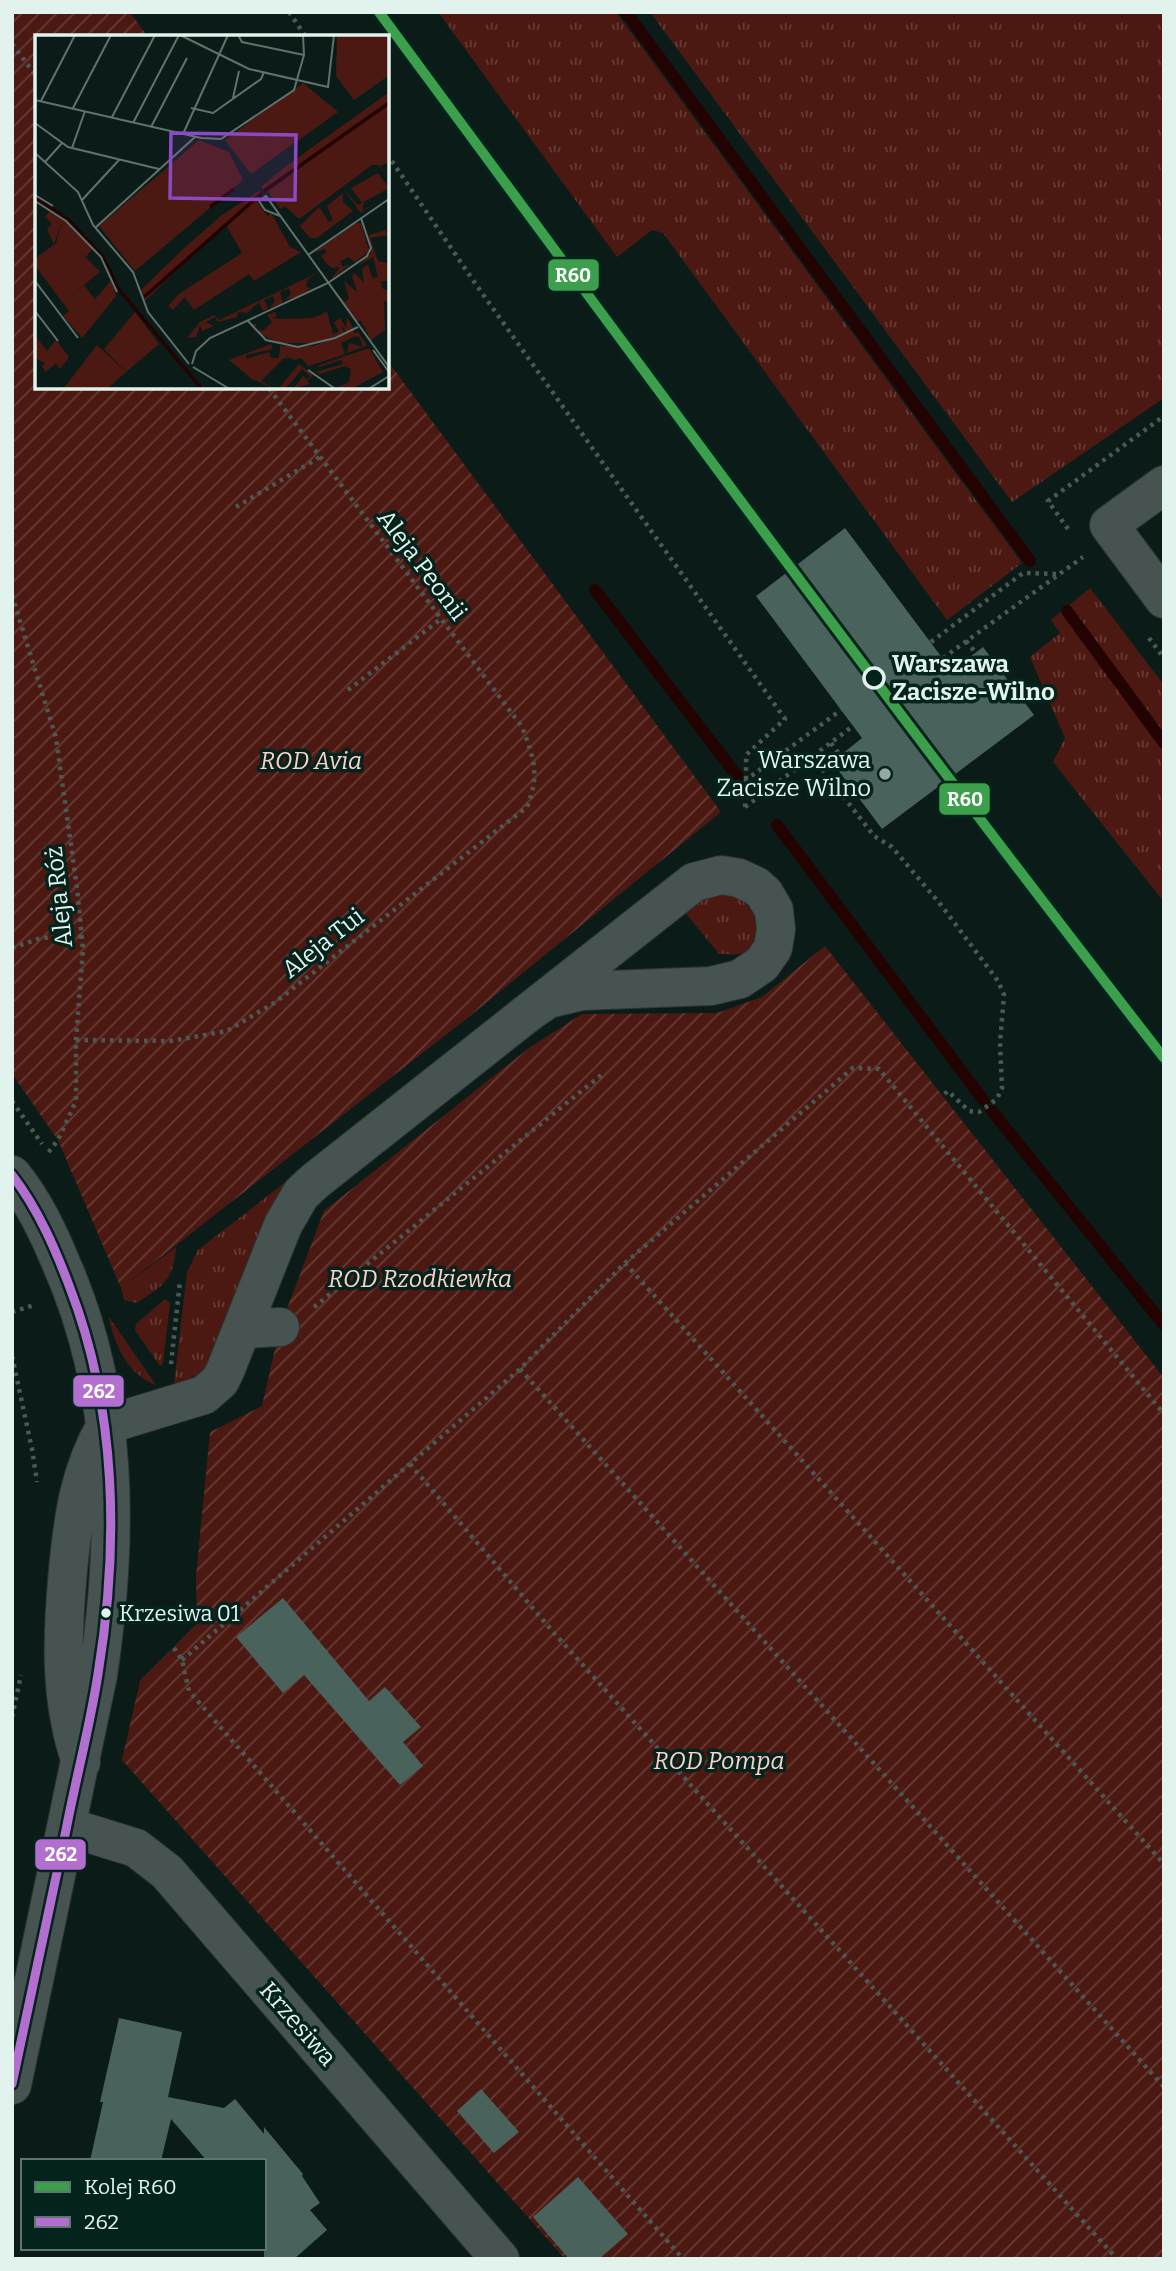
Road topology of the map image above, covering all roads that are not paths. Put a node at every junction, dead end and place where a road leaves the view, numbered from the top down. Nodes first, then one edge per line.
1 (1164, 485) edge
2 (1164, 599) edge
3 (529, 1012) junction
4 (17, 1181) edge
5 (280, 1327) road end
6 (242, 1329) junction
7 (106, 1425) junction
8 (68, 1828) junction
9 (17, 2045) edge
10 (12, 2085) edge
11 (500, 2259) edge

1 - 2 street
3 - 3 street
3 - 6 street
4 - 7 street
5 - 6 street
6 - 7 street
7 - 8 street
8 - 9 street
8 - 11 street, Krzesiwa
9 - 10 street

